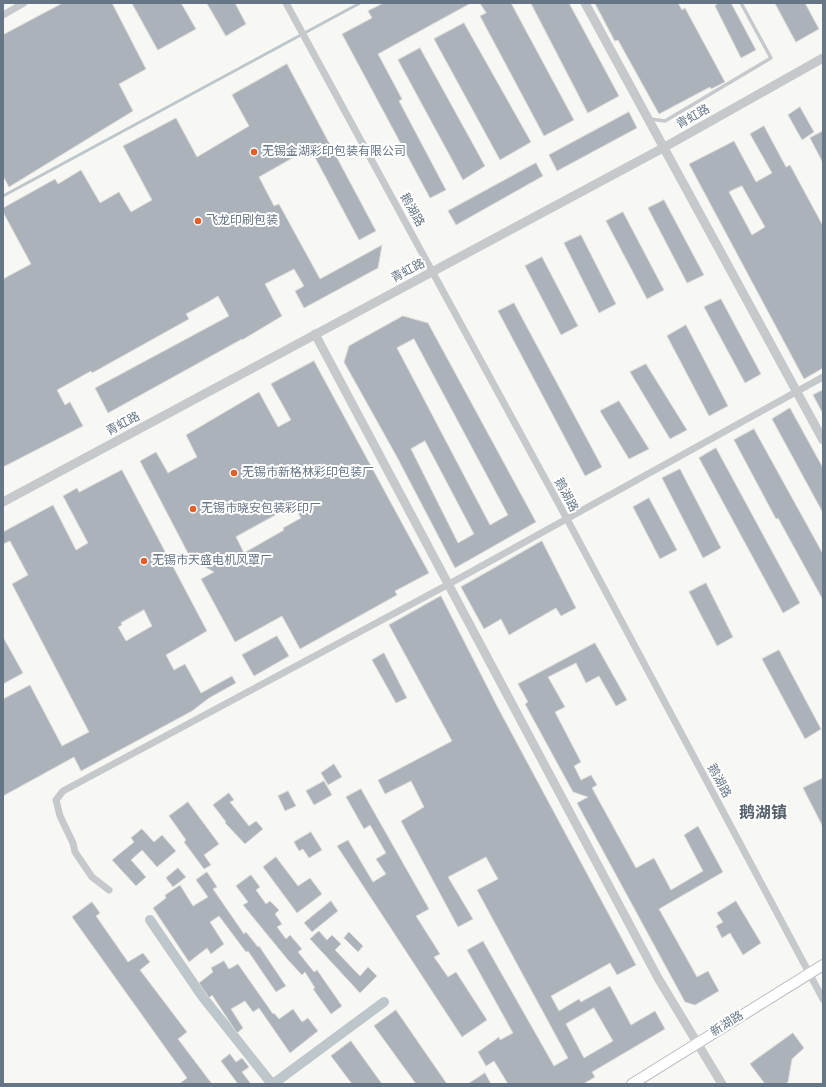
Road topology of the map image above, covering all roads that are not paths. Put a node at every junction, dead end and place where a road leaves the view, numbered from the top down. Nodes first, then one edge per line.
1 (24, 3) edge
2 (286, 3) edge
3 (585, 3) edge
4 (741, 3) edge
5 (3, 14) edge
6 (823, 58) edge
7 (648, 118) junction
8 (663, 148) junction
9 (432, 271) junction
10 (315, 334) junction
11 (823, 377) edge
12 (798, 390) junction
13 (823, 440) edge
14 (3, 502) edge
15 (567, 519) junction
16 (449, 584) junction
17 (109, 890) dead end
18 (823, 965) edge
19 (809, 973) junction
20 (823, 999) edge
21 (697, 1043) junction
22 (632, 1084) edge
23 (722, 1084) edge

1 - 5 street
2 - 9 street, 鹅湖路
3 - 7 street
4 - 7 lane
6 - 8 street, 青虹路
7 - 8 street
8 - 9 street, 青虹路
8 - 12 street
9 - 10 street, 青虹路
9 - 15 street, 鹅湖路
10 - 14 street, 青虹路
10 - 16 street
11 - 12 street
12 - 13 street
12 - 15 street
15 - 16 street
15 - 19 street, 鹅湖路
16 - 17 street
16 - 21 street
18 - 19 main road, 新湖路
19 - 20 street, 鹅湖路
19 - 21 main road, 新湖路
21 - 22 main road, 新湖路
21 - 23 street

